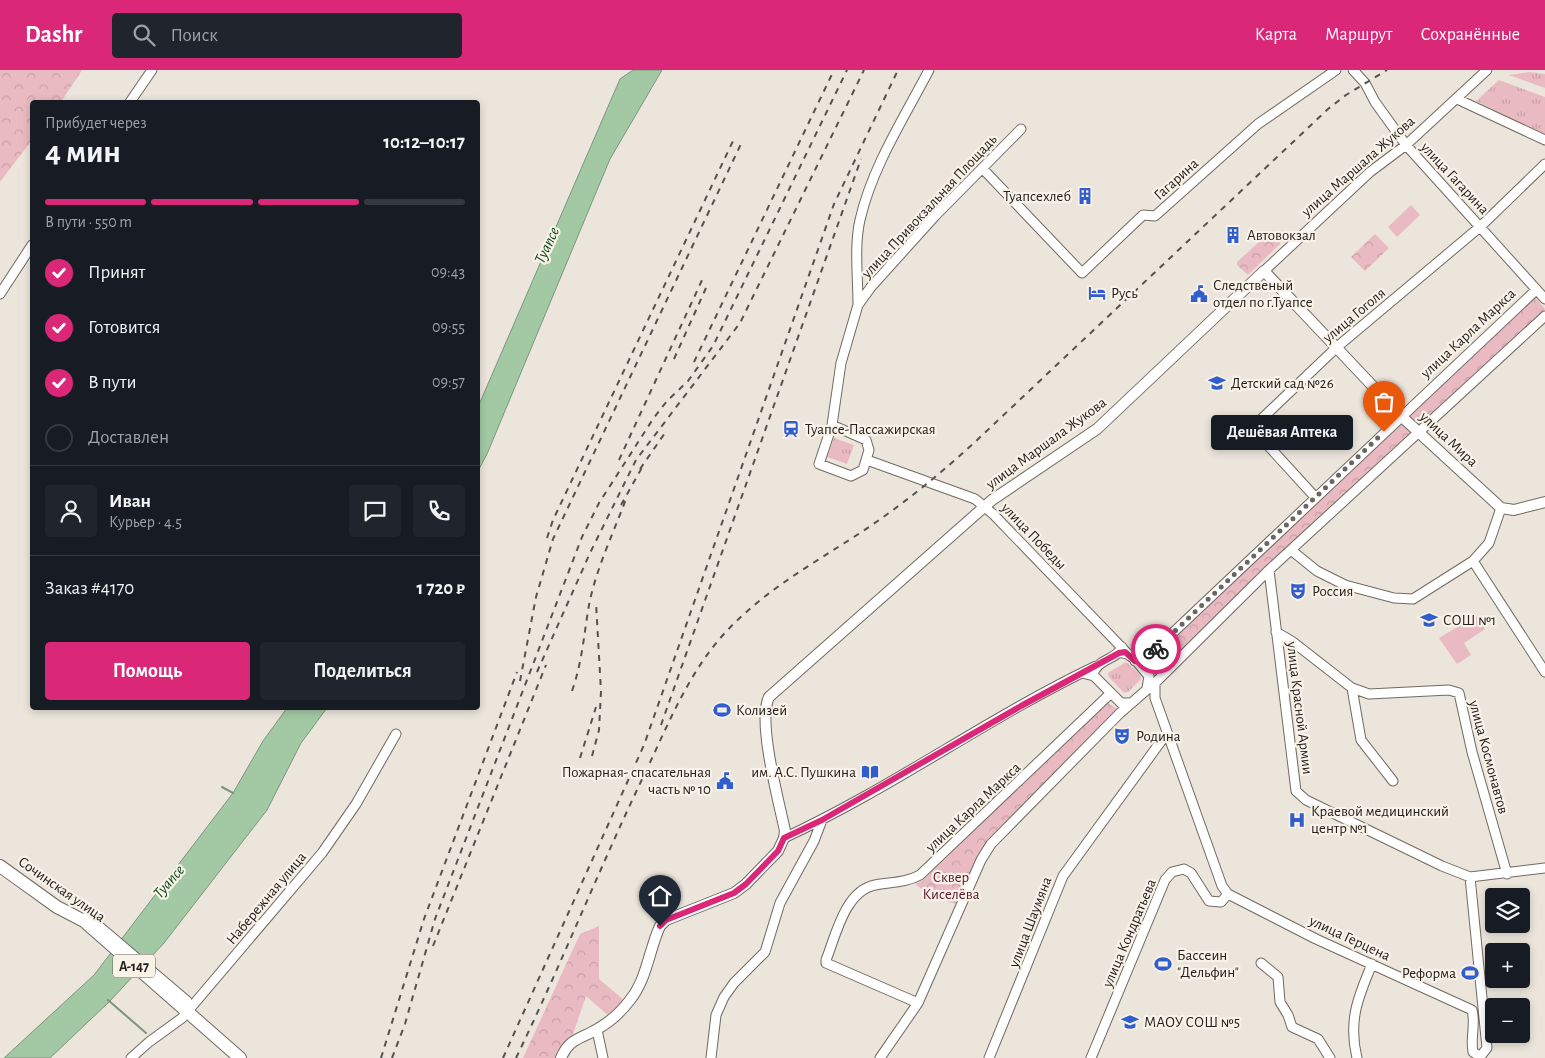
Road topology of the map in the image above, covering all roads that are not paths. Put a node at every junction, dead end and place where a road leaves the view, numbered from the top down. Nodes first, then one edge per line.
1 (152, 70) edge
2 (929, 70) edge
3 (1336, 70) edge
4 (1353, 70) edge
5 (1486, 71) edge
6 (1457, 99) junction
7 (131, 100) edge
8 (1022, 129) dead end
9 (1545, 140) edge
10 (1406, 145) junction
11 (1545, 164) edge
12 (982, 168) junction
13 (1481, 226) junction
14 (30, 248) edge
15 (1264, 271) junction
16 (1536, 290) junction
17 (0, 294) edge
18 (1545, 299) edge
19 (858, 304) junction
20 (1545, 316) edge
21 (1337, 347) junction
22 (1401, 416) junction
23 (832, 425) junction
24 (1420, 433) junction
25 (867, 460) junction
26 (1315, 496) junction
27 (1545, 502) edge
28 (985, 506) junction
29 (1501, 508) junction
30 (1291, 550) junction
31 (1473, 561) junction
32 (1269, 570) junction
33 (1276, 632) junction
34 (1120, 649) junction
35 (1133, 659) junction
36 (1096, 666) junction
37 (1545, 672) edge
38 (1081, 673) junction
39 (1098, 680) junction
40 (1150, 688) junction
41 (1352, 688) junction
42 (1111, 693) junction
43 (1121, 703) junction
44 (1131, 703) junction
45 (1120, 713) junction
46 (1167, 733) junction
47 (396, 734) dead end
48 (1393, 781) dead end
49 (822, 820) junction
50 (784, 838) junction
51 (0, 866) edge
52 (1545, 868) edge
53 (1507, 874) junction
54 (1470, 877) junction
55 (1228, 894) junction
56 (1261, 962) dead end
57 (1372, 964) junction
58 (918, 1004) junction
59 (186, 1008) junction
60 (597, 1030) junction
61 (1093, 1054) edge
62 (1479, 1057) edge
63 (131, 1058) edge
64 (240, 1058) edge
65 (561, 1058) edge
66 (604, 1058) edge
67 (711, 1058) edge
68 (880, 1058) edge
69 (989, 1058) edge
70 (1330, 1058) edge
71 (1357, 1058) edge

1 - 7 street
2 - 19 street, улица Привокзальная Площадь
3 - 12 street, Гагарина
4 - 10 street, улица Гагарина
5 - 6 street, улица Маршала Жукова
6 - 9 street
6 - 10 street, улица Маршала Жукова
8 - 12 street, улица Привокзальная Площадь
10 - 13 street, улица Гагарина
10 - 15 street, улица Маршала Жукова
11 - 13 street, улица Гоголя
12 - 19 street, улица Привокзальная Площадь
13 - 16 street, улица Гагарина
13 - 21 street, улица Гоголя
14 - 17 street
15 - 21 main road, улица Мира
15 - 28 main road, улица Маршала Жукова
16 - 18 street, улица Гагарина
16 - 22 street, улица Карла Маркса
19 - 23 street, улица Привокзальная Площадь
20 - 24 street
21 - 22 main road, улица Мира
21 - 26 street, улица Гоголя
22 - 24 main road, улица Мира
22 - 26 street, улица Карла Маркса
23 - 25 street
23 - 25 street, улица Привокзальная Площадь
24 - 29 main road, улица Мира
24 - 30 street
25 - 28 street, улица Победы
26 - 35 street, улица Карла Маркса
27 - 29 main road
28 - 34 street, улица Победы
28 - 50 main road, улица Маршала Жукова
29 - 31 street
30 - 31 street
30 - 32 street
31 - 37 street
32 - 33 street, улица Красной Армии
32 - 40 street
33 - 41 street
33 - 54 street, улица Красной Армии
34 - 35 street
34 - 36 street
35 - 40 street
36 - 38 street
36 - 39 street
38 - 39 street
38 - 49 street
39 - 42 street
40 - 44 street
40 - 46 street
41 - 48 street
41 - 53 street, улица Космонавтов
42 - 43 street
42 - 58 street, улица Карла Маркса
43 - 44 street
43 - 45 street
44 - 45 street
45 - 58 street
46 - 55 street
46 - 69 street, улица Шаумяна
47 - 59 street, Набережная улица
49 - 50 street
49 - 67 street
50 - 60 main road
51 - 59 highway, Сочинская улица / А-147
52 - 53 street, улица Красной Армии
53 - 54 street, улица Красной Армии
54 - 62 street
55 - 57 street, улица Герцена
55 - 61 street, улица Кондратьева
56 - 70 street
57 - 62 street, улица Герцена
57 - 71 street
58 - 68 street
59 - 63 street, Набережная улица
59 - 64 highway, Сочинская улица / А-147
60 - 65 main road
60 - 66 street

